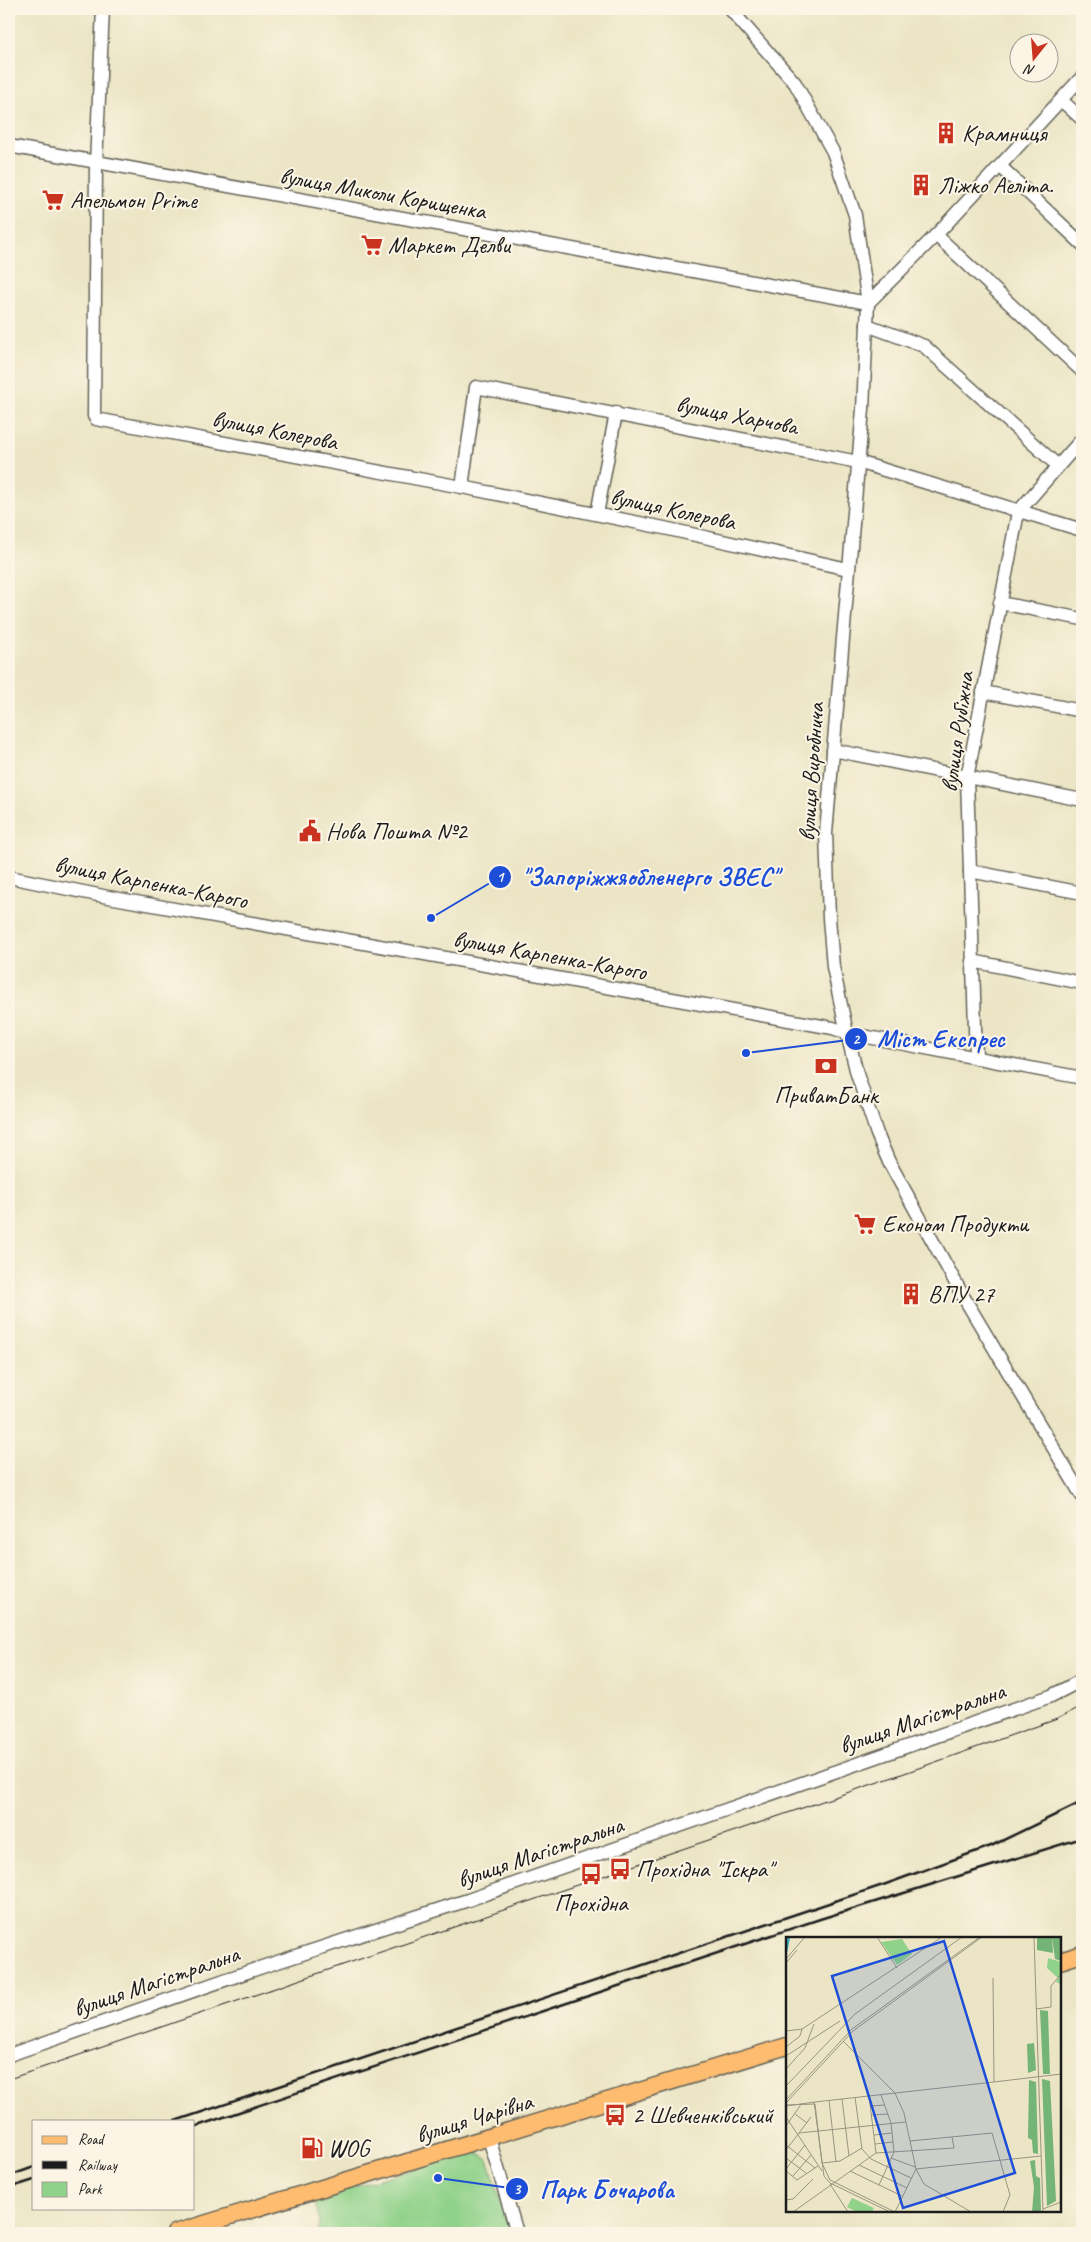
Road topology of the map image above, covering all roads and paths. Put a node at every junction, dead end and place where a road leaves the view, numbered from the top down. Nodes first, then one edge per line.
1 (102, 9) edge
2 (730, 9) edge
3 (1082, 77) edge
4 (1061, 100) junction
5 (1082, 119) edge
6 (9, 146) edge
7 (96, 164) junction
8 (1000, 166) junction
9 (936, 235) junction
10 (1082, 244) edge
11 (868, 303) junction
12 (867, 325) junction
13 (1082, 371) edge
14 (616, 413) junction
15 (1082, 439) edge
16 (858, 462) junction
17 (1058, 466) junction
18 (462, 487) junction
19 (1018, 512) junction
20 (597, 514) junction
21 (1082, 530) edge
22 (848, 569) junction
23 (1000, 603) junction
24 (1082, 619) edge
25 (983, 692) junction
26 (1082, 711) edge
27 (833, 750) junction
28 (967, 778) junction
29 (1082, 800) edge
30 (970, 871) junction
31 (9, 877) edge
32 (1082, 892) edge
33 (972, 961) junction
34 (1082, 983) edge
35 (847, 1033) junction
36 (976, 1058) junction
37 (1082, 1078) edge
38 (1082, 1496) edge
39 (1082, 1680) edge
40 (1082, 1954) edge
41 (1061, 1961) edge
42 (786, 2046) edge
43 (9, 2056) edge
44 (489, 2138) junction
45 (175, 2233) edge
46 (517, 2233) edge

1 - 7 street, вулиця Колерова
2 - 11 street, вулиця Виробнича
3 - 4 street
4 - 5 street
4 - 8 street
6 - 7 street, вулиця Миколи Корищенка
7 - 11 street, вулиця Миколи Корищенка
7 - 18 street, вулиця Колерова
8 - 9 street
8 - 10 street
9 - 11 street
9 - 13 street
11 - 12 street, вулиця Виробнича
12 - 16 street, вулиця Виробнича
12 - 17 street
14 - 16 street, вулиця Харчова
14 - 18 street, вулиця Харчова
14 - 20 street
15 - 17 street, вулиця Рубіжна
16 - 19 street, вулиця Харчова
16 - 22 street, вулиця Виробнича
17 - 19 street, вулиця Рубіжна
18 - 20 street, вулиця Колерова
19 - 21 street, вулиця Харчова
19 - 23 street, вулиця Рубіжна
20 - 22 street, вулиця Колерова
22 - 27 street, вулиця Виробнича
23 - 24 street
23 - 25 street, вулиця Рубіжна
25 - 26 street
25 - 28 street, вулиця Рубіжна
27 - 28 street
27 - 35 street, вулиця Виробнича
28 - 29 street
28 - 30 street, вулиця Рубіжна
30 - 32 street
30 - 33 street, вулиця Рубіжна
31 - 35 street, вулиця Карпенка-Карого
33 - 34 street
33 - 36 street, вулиця Рубіжна
35 - 36 street, вулиця Карпенка-Карого
35 - 38 street, вулиця Виробнича
36 - 37 street, вулиця Карпенка-Карого
39 - 43 street, вулиця Магістральна
40 - 41 main road
42 - 44 main road, вулиця Чарівна
44 - 45 main road, вулиця Чарівна
44 - 46 street

